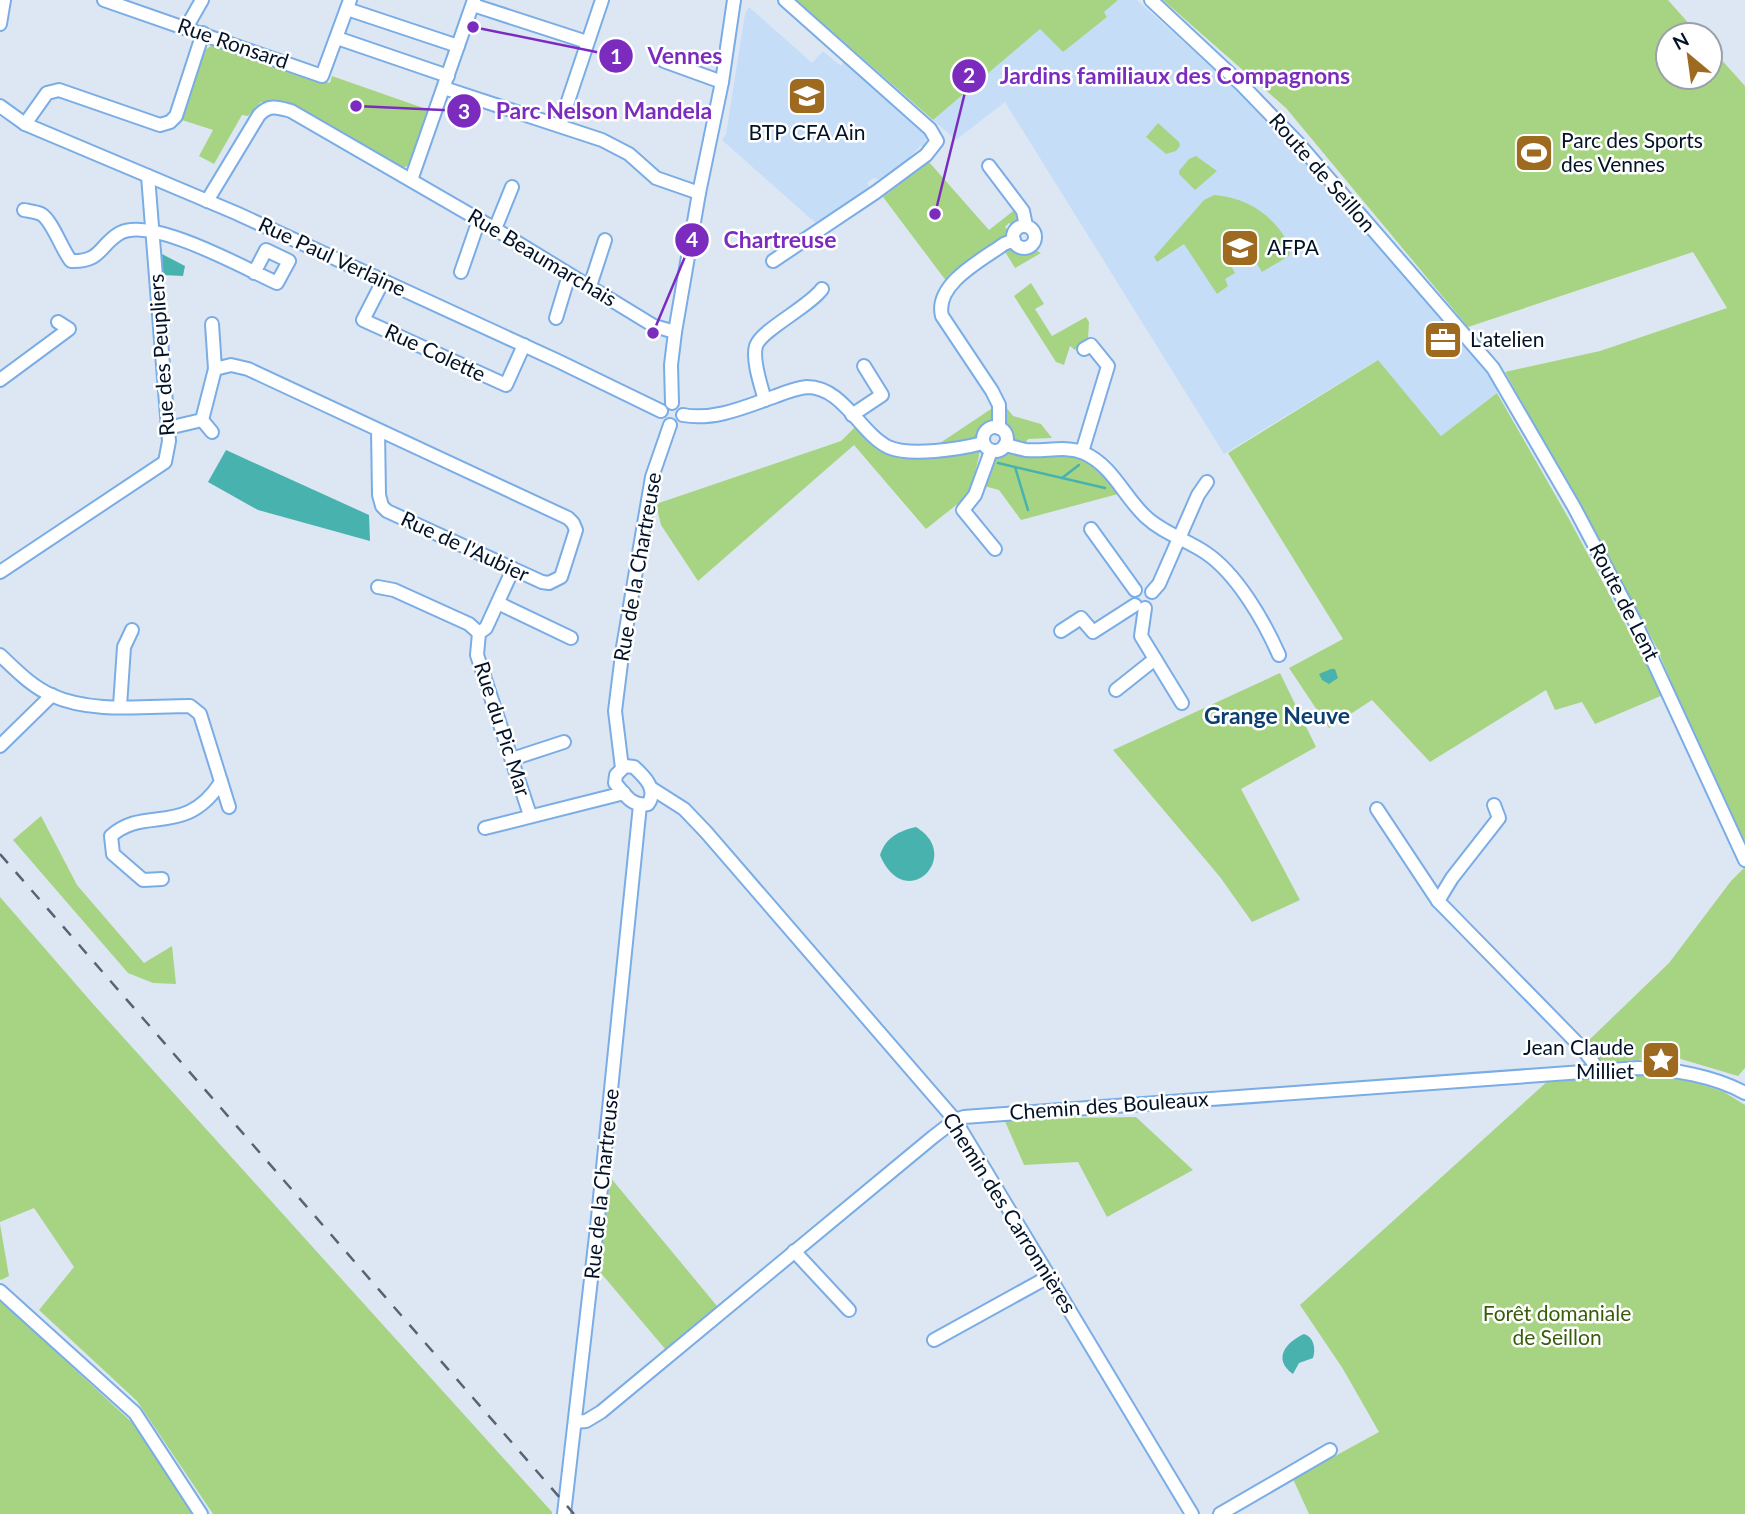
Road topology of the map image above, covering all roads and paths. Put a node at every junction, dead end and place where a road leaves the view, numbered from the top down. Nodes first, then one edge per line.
1 (4, 0) edge
2 (104, 0) edge
3 (202, 0) edge
4 (602, 0) edge
5 (734, 0) edge
6 (785, 0) edge
7 (1151, 0) edge
8 (473, 3) edge
9 (349, 4) edge
10 (0, 24) edge
11 (187, 28) junction
12 (203, 33) junction
13 (337, 38) junction
14 (587, 42) junction
15 (458, 46) junction
16 (664, 61) dead end
17 (446, 82) junction
18 (722, 82) junction
19 (1, 107) edge
20 (25, 124) junction
21 (560, 125) junction
22 (989, 166) dead end
23 (148, 176) junction
24 (411, 180) junction
25 (512, 187) dead end
26 (699, 193) junction
27 (206, 201) junction
28 (24, 210) dead end
29 (479, 220) junction
30 (1026, 226) junction
31 (495, 229) junction
32 (153, 232) junction
33 (605, 240) dead end
34 (1014, 240) junction
35 (773, 261) dead end
36 (461, 272) dead end
37 (254, 273) dead end
38 (569, 275) junction
39 (383, 281) junction
40 (590, 286) junction
41 (822, 289) dead end
42 (556, 318) dead end
43 (58, 322) dead end
44 (212, 324) dead end
45 (675, 332) junction
46 (524, 345) junction
47 (1084, 349) dead end
48 (1483, 355) joint
49 (864, 366) dead end
50 (215, 369) junction
51 (0, 380) edge
52 (765, 400) junction
53 (673, 402) junction
54 (661, 411) junction
55 (683, 415) junction
56 (852, 415) junction
57 (202, 419) junction
58 (670, 425) junction
59 (168, 428) junction
60 (999, 428) junction
61 (377, 430) junction
62 (212, 432) dead end
63 (1005, 445) junction
64 (987, 447) junction
65 (1082, 452) junction
66 (1206, 482) dead end
67 (1091, 529) dead end
68 (1180, 539) junction
69 (995, 549) dead end
70 (513, 569) junction
71 (0, 572) edge
72 (378, 587) dead end
73 (1135, 590) junction
74 (1152, 592) junction
75 (498, 603) junction
76 (1140, 606) junction
77 (132, 630) dead end
78 (1060, 631) dead end
79 (479, 632) junction
80 (571, 638) dead end
81 (0, 655) edge
82 (1279, 655) dead end
83 (1155, 659) junction
84 (1116, 690) dead end
85 (52, 695) junction
86 (1182, 703) dead end
87 (120, 706) junction
88 (564, 742) dead end
89 (0, 746) edge
90 (512, 759) junction
91 (628, 767) junction
92 (221, 782) junction
93 (636, 795) junction
94 (1494, 805) dead end
95 (229, 807) dead end
96 (1377, 809) dead end
97 (530, 816) junction
98 (485, 828) dead end
99 (1745, 860) edge
100 (162, 879) dead end
101 (1438, 901) junction
102 (1595, 1071) junction
103 (1745, 1093) edge
104 (954, 1120) junction
105 (794, 1251) junction
106 (1050, 1276) junction
107 (0, 1291) edge
108 (849, 1310) dead end
109 (934, 1340) dead end
110 (575, 1422) junction
111 (1330, 1450) dead end
112 (201, 1514) edge
113 (564, 1514) edge
114 (1192, 1514) edge
115 (1220, 1514) edge

1 - 10 street
2 - 11 street, Rue Ronsard
3 - 11 street
4 - 14 street
5 - 18 street
6 - 35 street
7 - 48 street, Route de Seillon
8 - 14 street
8 - 15 street
9 - 13 street
9 - 15 street
11 - 12 street, Rue Ronsard
12 - 13 street, Rue Ronsard
12 - 20 street
13 - 17 street
14 - 21 street
15 - 17 street
16 - 18 street
17 - 21 street
17 - 24 street
18 - 26 street
19 - 20 street, Rue Paul Verlaine
20 - 23 street, Rue Paul Verlaine
21 - 26 street
22 - 30 street
23 - 27 street, Rue Paul Verlaine
23 - 32 street, Rue des Peupliers
24 - 27 street, Rue Beaumarchais
24 - 29 street, Rue Beaumarchais
25 - 31 street
26 - 45 street
27 - 39 street, Rue Paul Verlaine
28 - 32 street
29 - 31 street, Rue Beaumarchais
29 - 36 street
30 - 34 street
30 - 34 street
31 - 38 street, Rue Beaumarchais
32 - 37 street
32 - 59 street, Rue des Peupliers
33 - 40 street
34 - 60 street
38 - 40 street, Rue Beaumarchais
38 - 42 street
39 - 46 street, Rue Paul Verlaine
39 - 46 street, Rue Colette
40 - 45 street, Rue Beaumarchais
41 - 52 street
43 - 51 street
44 - 50 street
45 - 53 street
46 - 54 street, Rue Paul Verlaine
47 - 65 street
48 - 99 street, Route de Lent
49 - 56 street
50 - 57 street
50 - 61 street, Rue de l'Aubier
52 - 55 street
52 - 56 street
53 - 54 street
53 - 55 street
54 - 58 street
55 - 58 street
56 - 64 street
57 - 59 street
57 - 62 street
58 - 91 street, Rue de la Chartreuse
59 - 71 street, Rue des Peupliers
60 - 63 street
60 - 64 street
61 - 70 street, Rue de l'Aubier
61 - 70 street, Rue de l'Aubier
63 - 64 street
63 - 65 street
64 - 69 street
65 - 68 street
66 - 68 street
67 - 73 street
68 - 74 street
68 - 82 street
70 - 75 street, Rue du Pic Mar
72 - 79 street
73 - 74 street
73 - 76 street
74 - 76 street
75 - 79 street, Rue du Pic Mar
75 - 80 street
76 - 78 street
76 - 83 street
77 - 87 street
79 - 90 street, Rue du Pic Mar
81 - 85 street
83 - 84 street
83 - 86 street
85 - 87 street
85 - 89 street
87 - 92 street
88 - 90 street
90 - 97 street, Rue du Pic Mar
91 - 93 street
91 - 93 street
92 - 95 street
92 - 100 street
93 - 97 street
93 - 104 street, Chemin des Carronnières
93 - 110 street, Rue de la Chartreuse
94 - 101 street
96 - 101 street
97 - 98 street
101 - 102 street
102 - 103 street, Chemin des Bouleaux
102 - 104 street, Chemin des Bouleaux
104 - 105 street
104 - 106 street, Chemin des Carronnières
105 - 108 street
105 - 110 street
106 - 109 street
106 - 114 street, Chemin des Carronnières
107 - 112 street
110 - 113 street, Rue de la Chartreuse
111 - 115 street

